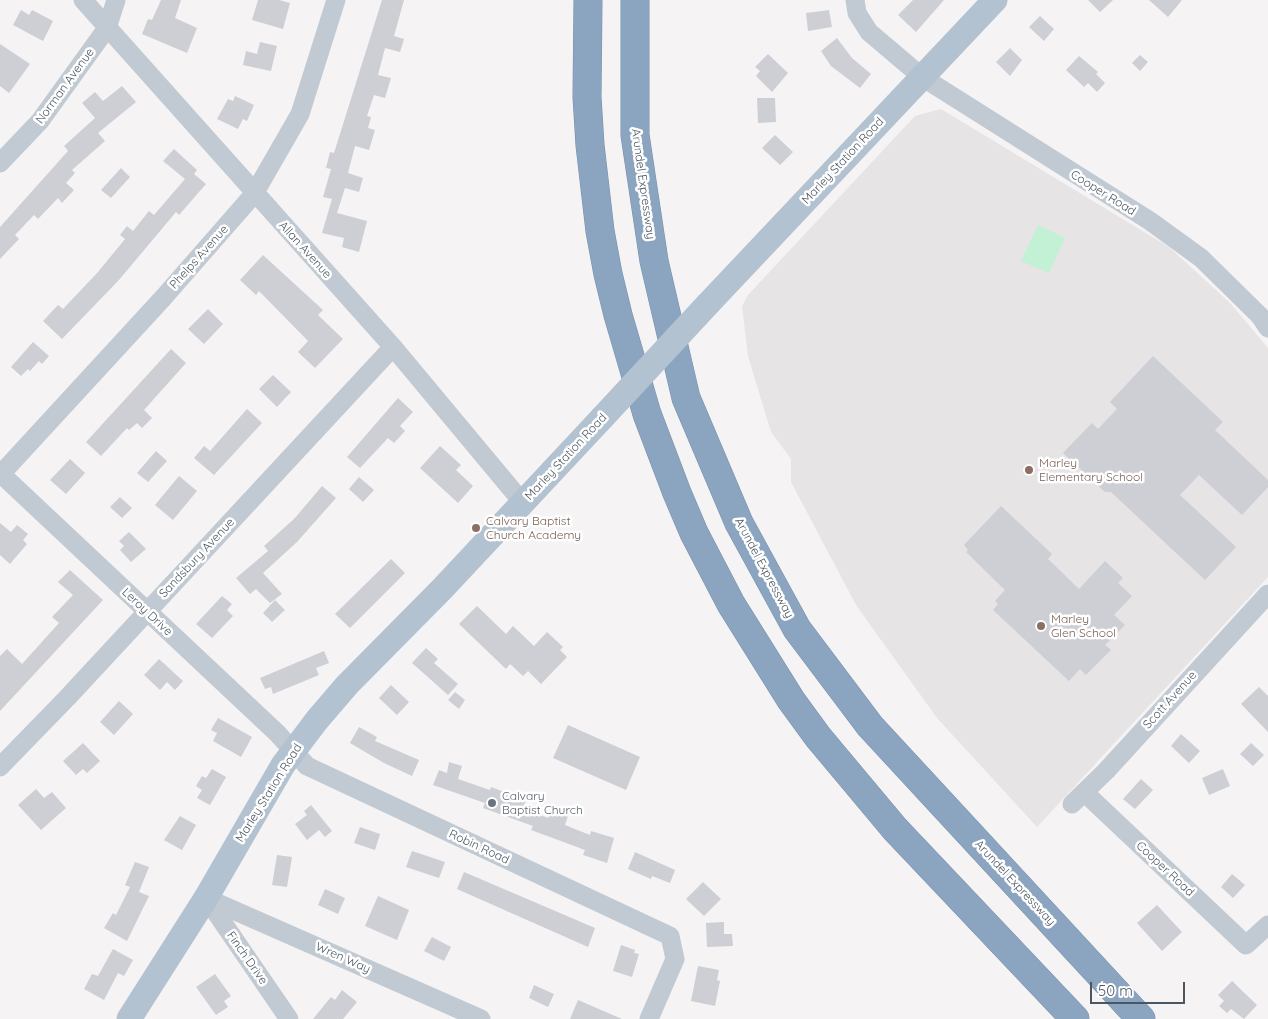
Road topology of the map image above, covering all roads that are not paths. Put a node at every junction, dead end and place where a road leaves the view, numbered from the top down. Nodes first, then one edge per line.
1 (83, 0) edge
2 (116, 0) edge
3 (336, 0) edge
4 (588, 0) edge
5 (635, 0) edge
6 (855, 0) edge
7 (994, 0) edge
8 (107, 28) junction
9 (922, 77) junction
10 (0, 163) edge
11 (254, 194) junction
12 (1268, 328) edge
13 (392, 347) junction
14 (0, 474) edge
15 (523, 503) junction
16 (1268, 594) edge
17 (147, 612) junction
18 (293, 751) junction
19 (0, 767) edge
20 (1078, 798) joint
21 (206, 898) junction
22 (1268, 925) edge
23 (129, 1019) edge
24 (289, 1019) edge
25 (481, 1019) edge
26 (649, 1019) edge
27 (1075, 1019) edge
28 (1141, 1019) edge

1 - 8 street, Allan Avenue
2 - 8 street, Norman Avenue
3 - 11 street, Phelps Avenue
4 - 27 highway
5 - 28 highway, Arundel Expressway
6 - 9 street, Cooper Road
7 - 9 main road, Marley Station Road
8 - 10 street, Norman Avenue
8 - 11 street, Allan Avenue
9 - 12 street, Cooper Road
9 - 15 main road, Marley Station Road, bridge
11 - 13 street, Allan Avenue
11 - 14 street, Phelps Avenue
13 - 15 street, Allan Avenue
13 - 17 street, Sandsbury Avenue
14 - 17 street, Leroy Drive
15 - 18 main road, Marley Station Road
16 - 20 street, Scott Avenue
17 - 18 street, Leroy Drive
17 - 19 street, Sandsbury Avenue
18 - 21 main road, Marley Station Road
18 - 26 street, Robin Road
20 - 22 street, Cooper Road
21 - 23 main road, Marley Station Road
21 - 24 street, Finch Drive
21 - 25 street, Wren Way

